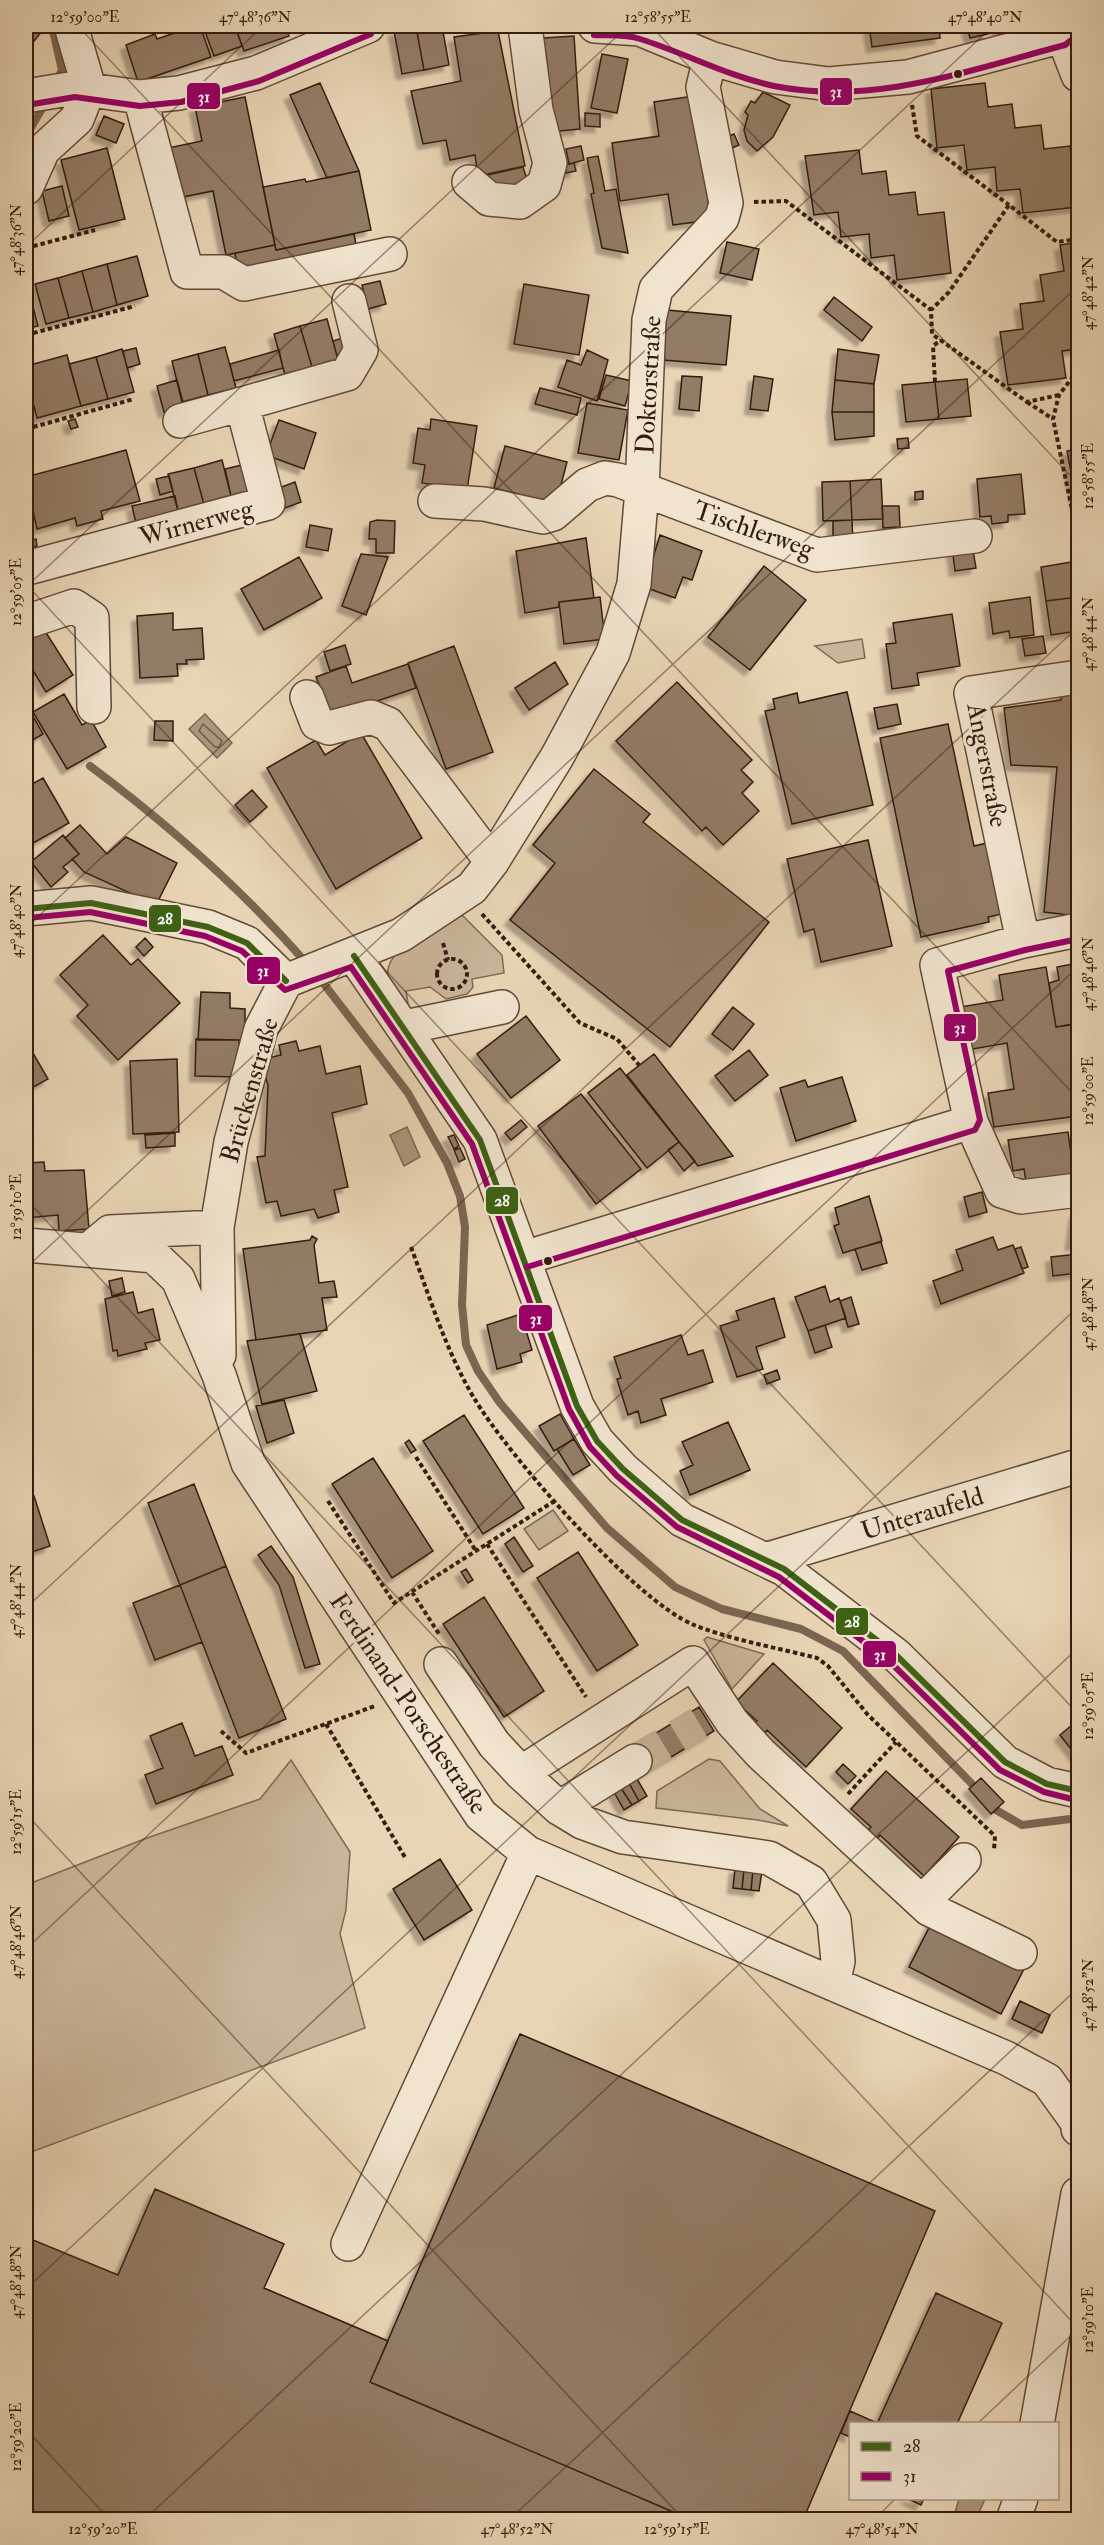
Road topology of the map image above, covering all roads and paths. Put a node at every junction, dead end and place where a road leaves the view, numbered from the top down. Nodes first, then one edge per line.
1 (74, 26) edge
2 (368, 26) edge
3 (525, 26) edge
4 (594, 26) edge
5 (1069, 31) edge
6 (679, 36) edge
7 (710, 58) junction
8 (1078, 75) edge
9 (908, 77) junction
10 (82, 88) junction
11 (29, 95) edge
12 (140, 97) junction
13 (469, 182) dead end
14 (26, 188) edge
15 (726, 203) junction
16 (1009, 205) junction
17 (95, 230) dead end
18 (1078, 239) edge
19 (26, 248) edge
20 (390, 254) dead end
21 (349, 300) dead end
22 (135, 306) dead end
23 (931, 310) junction
24 (26, 335) edge
25 (941, 340) junction
26 (1078, 370) edge
27 (935, 382) dead end
28 (1059, 395) junction
29 (134, 399) dead end
30 (1026, 402) junction
31 (242, 404) junction
32 (1053, 419) junction
33 (180, 420) dead end
34 (26, 429) edge
35 (642, 490) junction
36 (435, 501) dead end
37 (1078, 513) edge
38 (975, 536) dead end
39 (26, 563) edge
40 (26, 622) edge
41 (1078, 677) edge
42 (307, 697) dead end
43 (94, 707) dead end
44 (492, 862) junction
45 (464, 893) junction
46 (26, 909) edge
47 (1078, 930) edge
48 (1023, 941) junction
49 (316, 969) junction
50 (438, 978) joint
51 (502, 1007) dead end
52 (408, 1032) junction
53 (639, 1065) dead end
54 (971, 1122) junction
55 (1078, 1190) edge
56 (216, 1227) junction
57 (26, 1245) edge
58 (411, 1247) dead end
59 (88, 1250) junction
60 (524, 1258) junction
61 (219, 1376) junction
62 (416, 1458) dead end
63 (1078, 1466) edge
64 (556, 1500) junction
65 (328, 1501) dead end
66 (486, 1544) junction
67 (476, 1551) junction
68 (765, 1560) junction
69 (441, 1664) dead end
70 (401, 1696) junction
71 (601, 1721) junction
72 (326, 1724) junction
73 (221, 1731) dead end
74 (896, 1742) junction
75 (635, 1761) tunnel mouth
76 (521, 1773) junction
77 (1078, 1791) edge
78 (559, 1808) junction
79 (828, 1816) junction
80 (528, 1853) junction
81 (979, 1855) joint
82 (406, 1859) dead end
83 (926, 1906) junction
84 (1020, 1953) dead end
85 (833, 1984) junction
86 (1078, 2129) edge
87 (1078, 2194) edge
88 (348, 2244) dead end
89 (1037, 2422) edge
90 (1021, 2500) edge
91 (1013, 2520) edge

1 - 10 street
2 - 12 street
3 - 13 street
4 - 6 street
5 - 8 street
5 - 9 street
6 - 7 street
7 - 9 street
7 - 15 street
9 - 16 path
10 - 11 street
10 - 12 street
10 - 14 street
12 - 20 street
15 - 23 path
15 - 35 street, Doktorstraße
16 - 18 path
16 - 23 path
17 - 19 path
21 - 31 street
22 - 24 path
23 - 25 path
25 - 27 path
25 - 30 path
26 - 28 path
28 - 30 path
28 - 32 path
29 - 34 path
30 - 32 path
31 - 33 street
31 - 39 street, Wirnerweg
32 - 37 path
35 - 36 street, Doktorstraße
35 - 38 street, Tischlerweg
35 - 44 street, Doktorstraße
40 - 43 street
41 - 48 street, Angerstraße
42 - 44 street
44 - 45 street, Doktorstraße
45 - 49 street, Doktorstraße
45 - 53 path
46 - 49 street
47 - 48 street
48 - 54 street
49 - 52 street
49 - 56 street, Brückenstraße
50 - 50 path
51 - 52 street
52 - 60 street
54 - 55 street
54 - 60 street
56 - 59 street
56 - 61 street, Brückenstraße
57 - 59 street
58 - 64 path
59 - 61 street
60 - 68 street
61 - 70 street, Ferdinand-Porschestraße
62 - 67 path
63 - 68 street, Unteraufeld
64 - 66 path
64 - 74 path
65 - 67 path
66 - 67 path
66 - 71 path
68 - 77 street
69 - 76 street
70 - 72 path
70 - 80 street, Ferdinand-Porschestraße
71 - 76 street, Ferdinand-Porschestraße
71 - 79 street, Ferdinand-Porschestraße
72 - 73 path
72 - 82 path
74 - 79 path
74 - 81 path
75 - 78 street
76 - 78 street, Ferdinand-Porschestraße
78 - 85 street, Ferdinand-Porschestraße
79 - 83 street, Ferdinand-Porschestraße
80 - 85 street, Ferdinand-Porschestraße
80 - 88 street
81 - 83 street
83 - 84 street, Ferdinand-Porschestraße
85 - 86 street, Ferdinand-Porschestraße
87 - 89 street
90 - 91 street

